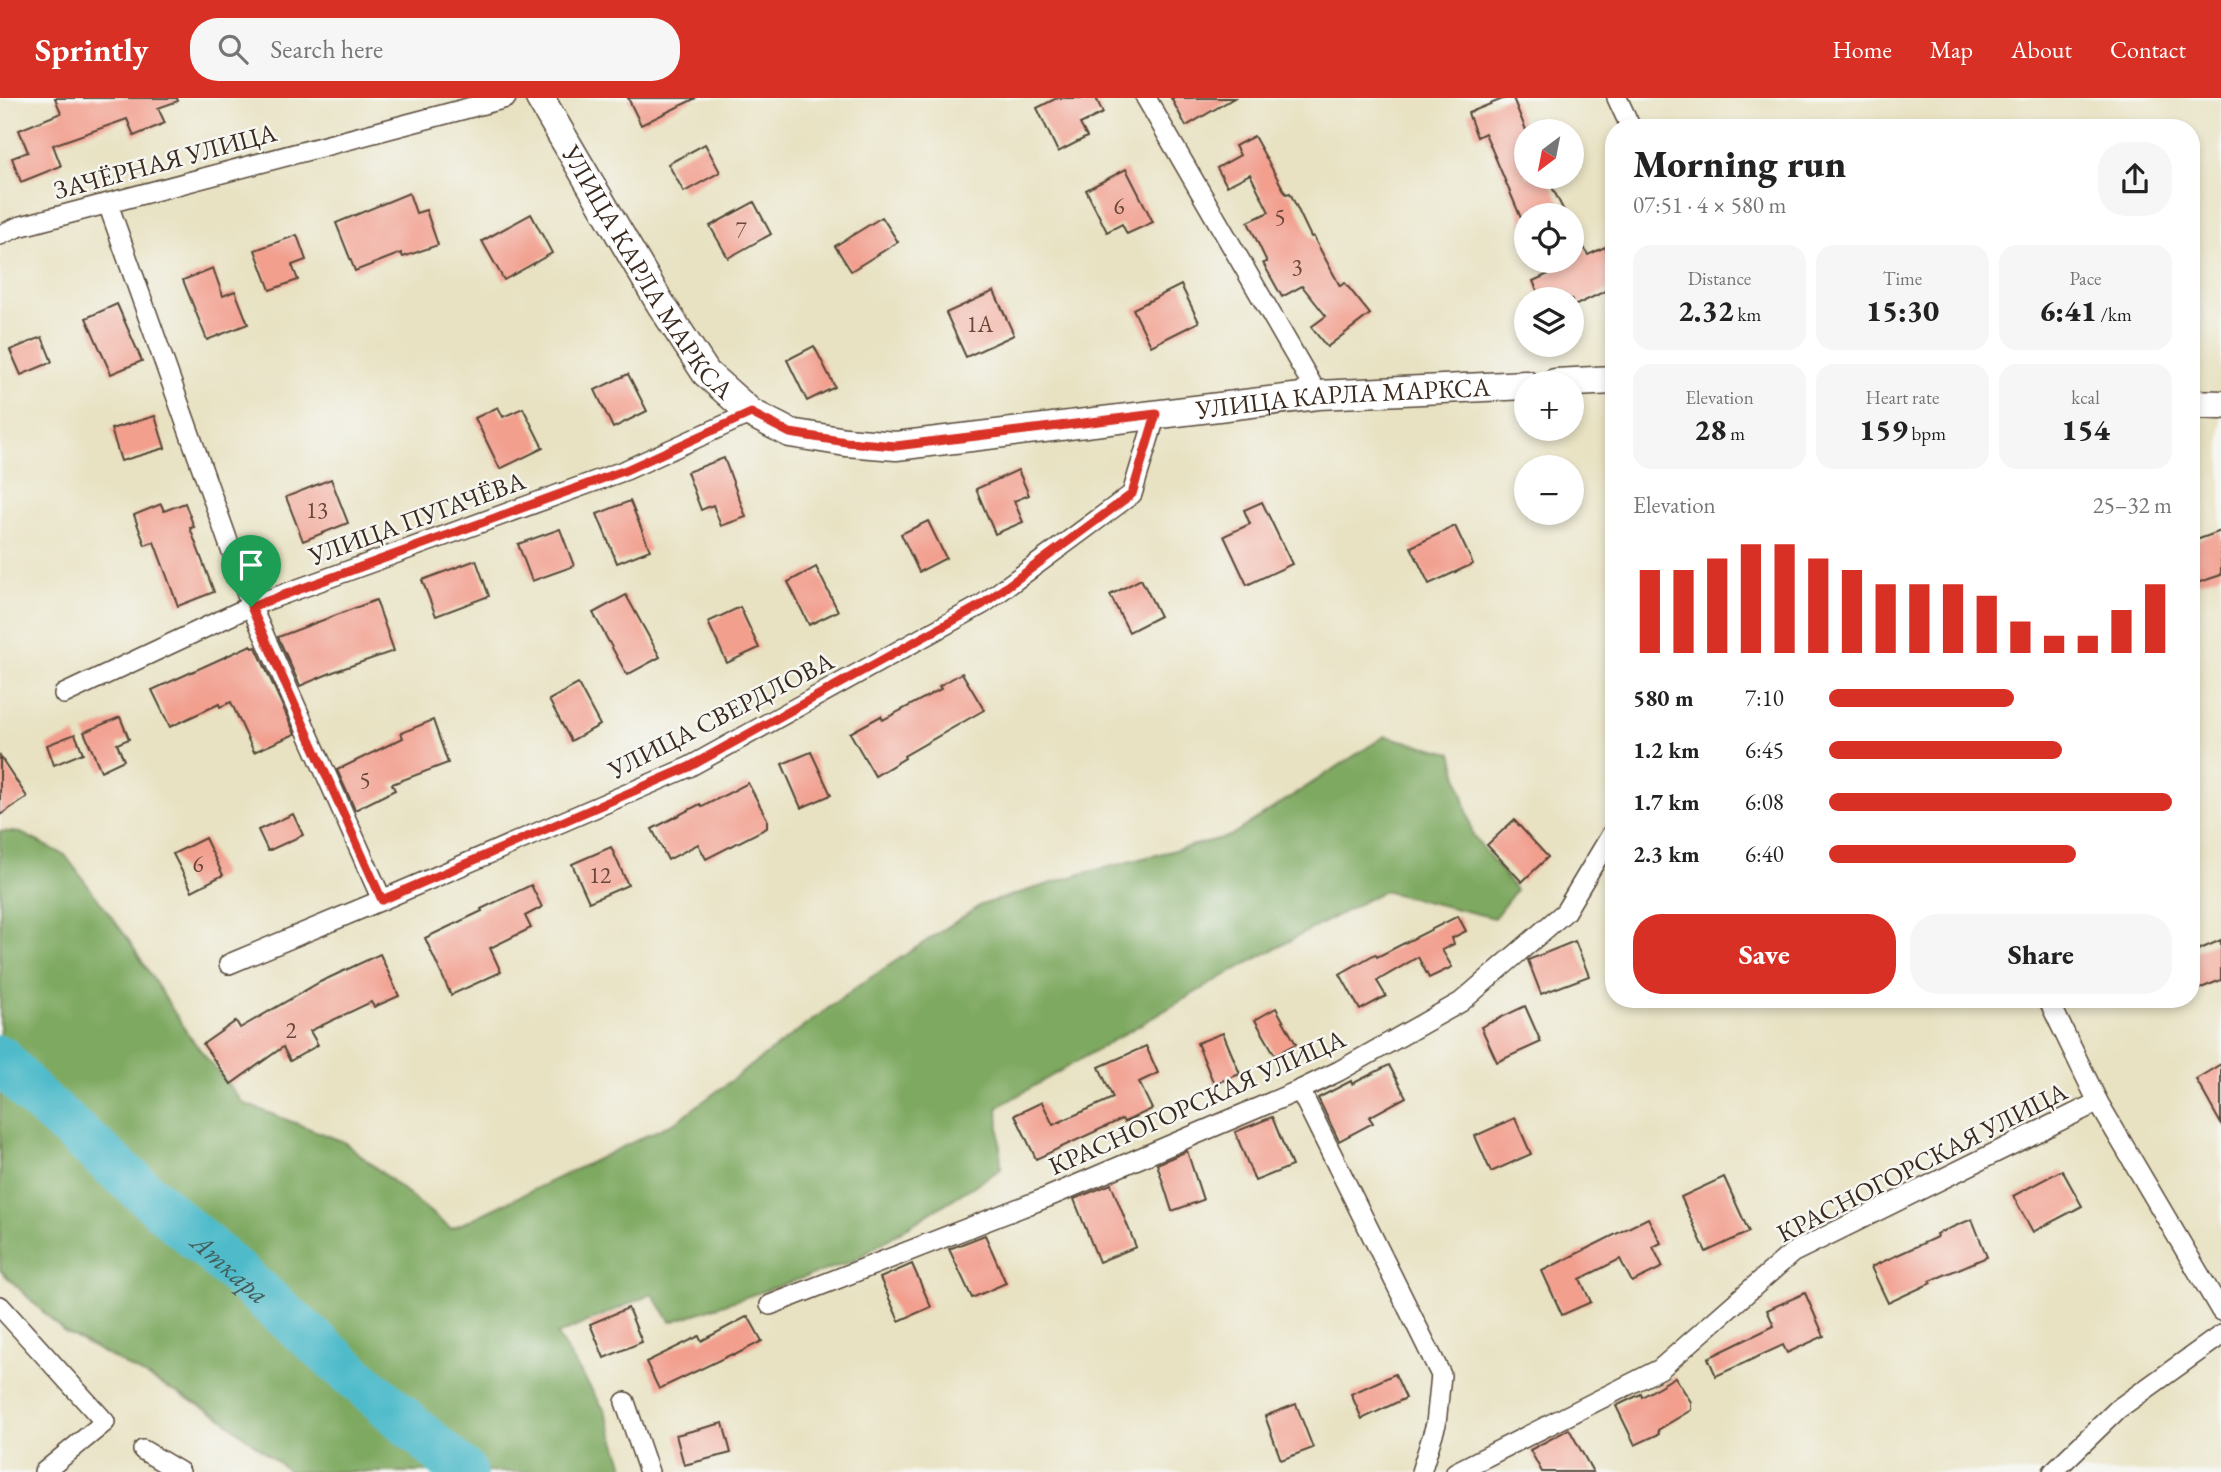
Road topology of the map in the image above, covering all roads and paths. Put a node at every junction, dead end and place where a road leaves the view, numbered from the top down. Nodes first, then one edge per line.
1 (506, 98) edge
2 (540, 98) edge
3 (1146, 98) edge
4 (1617, 98) edge
5 (1627, 119) edge
6 (108, 204) junction
7 (0, 235) edge
8 (1605, 380) edge
9 (1584, 382) edge
10 (1514, 386) edge
11 (1318, 395) junction
12 (2200, 404) edge
13 (2221, 405) edge
14 (751, 413) junction
15 (1156, 414) junction
16 (251, 607) junction
17 (64, 694) dead end
18 (1605, 845) edge
19 (382, 900) junction
20 (229, 964) dead end
21 (2052, 1008) edge
22 (1300, 1090) junction
23 (2098, 1102) junction
24 (770, 1305) dead end
25 (0, 1306) edge
26 (2221, 1311) edge
27 (2221, 1335) edge
28 (625, 1402) dead end
29 (143, 1450) dead end
30 (44, 1472) edge
31 (180, 1472) edge
32 (649, 1472) edge
33 (1421, 1472) edge
34 (1455, 1472) edge
35 (2053, 1472) edge

1 - 6 street, ЗАЧЁРНАЯ УЛИЦА
2 - 14 street, УЛИЦА КАРЛА МАРКСА
3 - 11 street
4 - 5 street
6 - 7 street, ЗАЧЁРНАЯ УЛИЦА
6 - 16 street
8 - 9 street
10 - 11 street, УЛИЦА КАРЛА МАРКСА
11 - 15 street, УЛИЦА КАРЛА МАРКСА
12 - 13 street
14 - 15 street, УЛИЦА КАРЛА МАРКСА
14 - 16 street, УЛИЦА ПУГАЧЁВА
15 - 19 street, УЛИЦА СВЕРДЛОВА
16 - 17 street, УЛИЦА ПУГАЧЁВА
16 - 19 street
18 - 22 street, КРАСНОГОРСКАЯ УЛИЦА
19 - 20 street, УЛИЦА СВЕРДЛОВА
21 - 23 street
22 - 24 street, КРАСНОГОРСКАЯ УЛИЦА
22 - 33 street
23 - 26 street
23 - 34 street, КРАСНОГОРСКАЯ УЛИЦА
25 - 30 street
27 - 35 street
28 - 32 street
29 - 31 street

